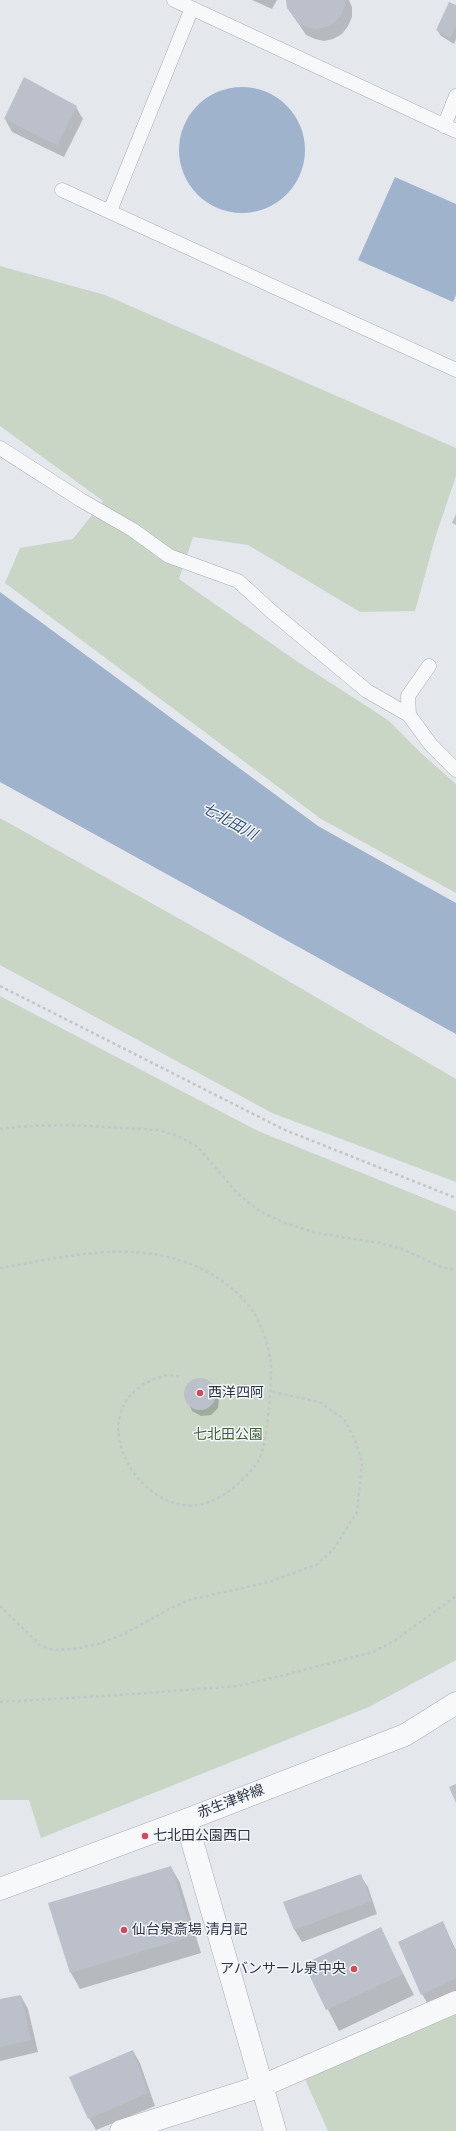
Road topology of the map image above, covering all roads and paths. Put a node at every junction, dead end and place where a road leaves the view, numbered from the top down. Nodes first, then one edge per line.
1 (174, 0) edge
2 (192, 8) junction
3 (456, 96) edge
4 (450, 128) edge
5 (62, 190) dead end
6 (110, 211) junction
7 (456, 370) edge
8 (0, 448) edge
9 (429, 666) dead end
10 (408, 715) junction
11 (456, 770) edge
12 (0, 986) edge
13 (0, 1128) edge
14 (456, 1198) edge
15 (0, 1268) edge
16 (456, 1269) edge
17 (179, 1377) dead end
18 (269, 1391) junction
19 (456, 1596) edge
20 (0, 1606) edge
21 (0, 1702) edge
22 (456, 1703) edge
23 (186, 1820) junction
24 (0, 1889) edge
25 (456, 2002) edge
26 (262, 2086) junction
27 (121, 2131) edge
28 (275, 2131) edge

1 - 2 lane
2 - 4 lane
2 - 6 lane
3 - 4 lane
5 - 6 lane
6 - 7 lane
8 - 10 lane
9 - 10 lane
10 - 11 lane
12 - 14 path
13 - 16 path
15 - 18 path
17 - 18 path
18 - 20 path
19 - 21 path
22 - 23 street, 赤生津幹線
23 - 24 street, 赤生津幹線
23 - 26 street
25 - 26 street
26 - 27 street
26 - 28 street

